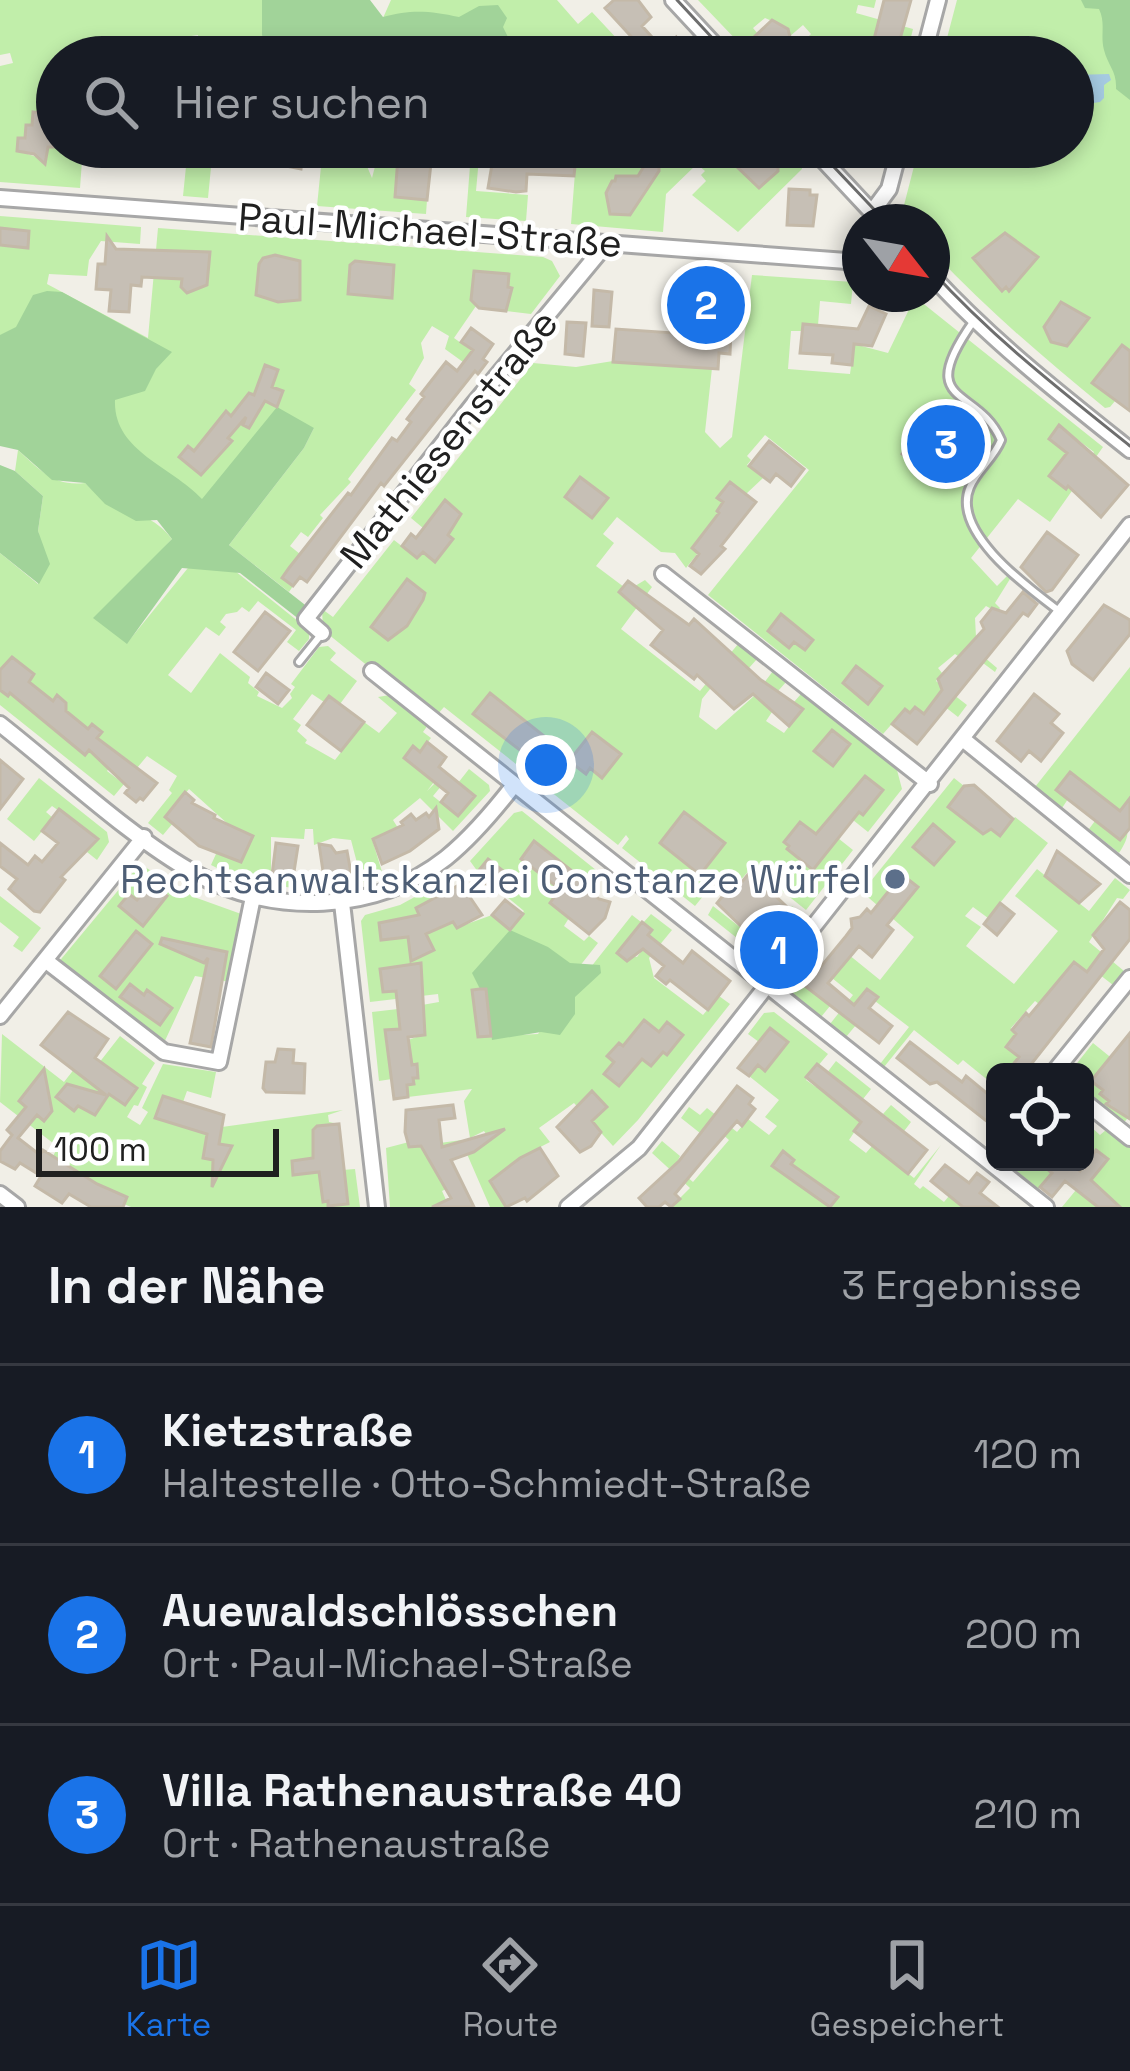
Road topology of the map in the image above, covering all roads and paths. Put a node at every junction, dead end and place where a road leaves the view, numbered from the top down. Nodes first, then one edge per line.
1 (673, 0) edge
2 (938, 0) edge
3 (706, 36) edge
4 (929, 36) edge
5 (830, 168) edge
6 (895, 168) edge
7 (0, 198) edge
8 (864, 204) edge
9 (882, 204) edge
10 (607, 243) junction
11 (842, 261) edge
12 (950, 295) edge
13 (974, 321) junction
14 (1130, 450) edge
15 (1130, 525) edge
16 (663, 574) dead end
17 (1062, 613) junction
18 (322, 633) joint
19 (299, 662) dead end
20 (372, 671) dead end
21 (0, 724) edge
22 (964, 740) junction
23 (930, 784) junction
24 (514, 785) junction
25 (143, 837) junction
26 (1130, 854) edge
27 (1125, 871) edge
28 (254, 897) junction
29 (342, 903) junction
30 (45, 960) junction
31 (1130, 978) edge
32 (766, 987) junction
33 (0, 1016) edge
34 (1061, 1063) edge
35 (1094, 1109) edge
36 (1130, 1138) edge
37 (986, 1149) edge
38 (1009, 1171) edge
39 (0, 1194) edge
40 (17, 1207) edge
41 (377, 1207) edge
42 (568, 1207) edge
43 (1046, 1207) edge

1 - 3 street
2 - 4 street
5 - 8 street
6 - 9 street
7 - 10 street, Paul-Michael-Straße
10 - 11 street, Paul-Michael-Straße
10 - 18 street, Mathiesenstraße
12 - 13 street
13 - 14 street
13 - 17 lane
15 - 17 street
16 - 23 street
17 - 22 street
18 - 19 lane
20 - 24 street
21 - 25 street
22 - 23 street
22 - 27 street
23 - 32 street
24 - 29 street
24 - 32 street
25 - 28 street
25 - 30 street
26 - 27 street
28 - 29 street
28 - 30 street
29 - 41 street
30 - 33 street
31 - 34 street
32 - 37 street
32 - 42 street
35 - 36 street
38 - 43 street
39 - 40 street

